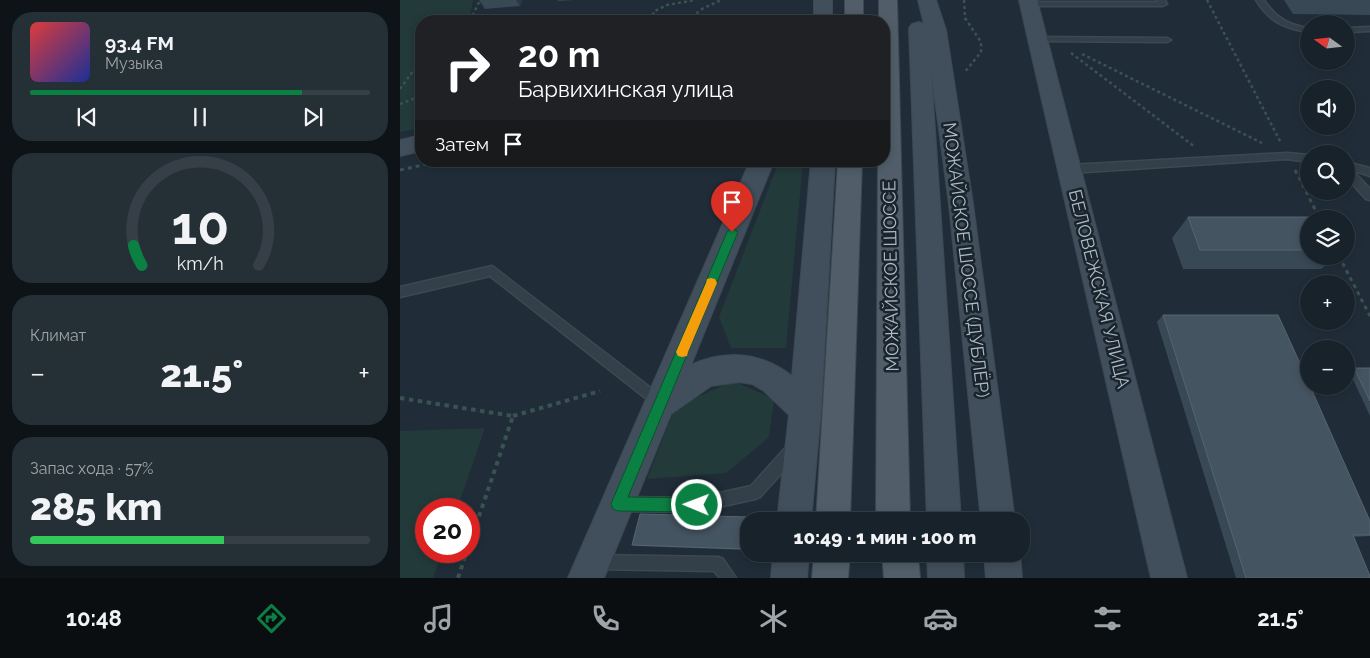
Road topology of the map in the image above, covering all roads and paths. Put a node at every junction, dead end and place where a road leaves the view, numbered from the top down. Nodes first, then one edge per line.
1 (480, 0) edge
2 (672, 0) edge
3 (696, 0) edge
4 (721, 0) edge
5 (854, 0) edge
6 (888, 0) edge
7 (918, 0) edge
8 (927, 0) edge
9 (964, 0) edge
10 (1161, 0) edge
11 (1207, 0) edge
12 (1260, 0) edge
13 (1029, 2) edge
14 (667, 5) junction
15 (473, 15) edge
16 (654, 15) edge
17 (694, 15) edge
18 (854, 15) edge
19 (888, 15) edge
20 (1300, 28) edge
21 (1370, 29) edge
22 (1355, 30) edge
23 (1046, 40) junction
24 (1166, 40) dead end
25 (415, 68) edge
26 (964, 73) dead end
27 (400, 89) edge
28 (415, 98) edge
29 (400, 104) edge
30 (415, 145) edge
31 (400, 148) edge
32 (1287, 156) junction
33 (1300, 158) edge
34 (1212, 160) junction
35 (415, 167) edge
36 (759, 167) edge
37 (823, 167) edge
38 (850, 167) edge
39 (890, 167) edge
40 (1355, 168) edge
41 (1070, 169) junction
42 (400, 170) edge
43 (1370, 172) edge
44 (1355, 180) edge
45 (1370, 196) edge
46 (1315, 210) edge
47 (1344, 265) edge
48 (400, 292) edge
49 (1370, 316) edge
50 (600, 391) dead end
51 (400, 398) edge
52 (661, 403) junction
53 (513, 416) junction
54 (803, 424) junction
55 (893, 471) junction
56 (618, 504) junction
57 (795, 512) edge
58 (834, 512) edge
59 (893, 512) edge
60 (896, 512) edge
61 (944, 512) edge
62 (997, 512) edge
63 (480, 514) edge
64 (790, 562) edge
65 (831, 562) edge
66 (893, 562) edge
67 (901, 562) edge
68 (945, 562) edge
69 (1003, 562) edge
70 (463, 563) edge
71 (590, 570) edge
72 (458, 578) edge
73 (729, 578) edge
74 (789, 578) edge
75 (830, 578) edge
76 (893, 578) edge
77 (902, 578) edge
78 (946, 578) edge
79 (1004, 578) edge
80 (1169, 578) edge

1 - 15 path
2 - 14 path
3 - 14 path
4 - 17 path
5 - 18 main road
6 - 19 main road, МОЖАЙСКОЕ ШОССЕ
7 - 61 main road
8 - 62 main road, МОЖАЙСКОЕ ШОССЕ (ДУБЛЁР)
9 - 26 path
10 - 13 lane
11 - 32 path
12 - 20 lane
13 - 23 main road, БЕЛОВЕЖСКАЯ УЛИЦА
14 - 16 path
21 - 22 lane
23 - 24 lane
23 - 32 path
23 - 34 path
23 - 41 main road, БЕЛОВЕЖСКАЯ УЛИЦА
25 - 27 path
28 - 29 path
30 - 31 main road
32 - 33 lane
32 - 34 lane
32 - 46 path
34 - 41 lane
35 - 42 path
36 - 52 main road
37 - 54 main road
38 - 58 main road
39 - 55 main road, МОЖАЙСКОЕ ШОССЕ
40 - 43 lane
41 - 80 main road, БЕЛОВЕЖСКАЯ УЛИЦА
44 - 45 lane
47 - 49 path
48 - 52 lane
50 - 53 path
51 - 53 path
52 - 54 main road
52 - 56 main road
53 - 63 path
54 - 56 lane
54 - 57 main road
55 - 59 main road, МОЖАЙСКОЕ ШОССЕ
55 - 60 main road
56 - 71 main road
64 - 74 main road
65 - 75 main road
66 - 76 main road
67 - 77 main road
68 - 78 main road
69 - 79 main road
70 - 72 path
71 - 73 lane

